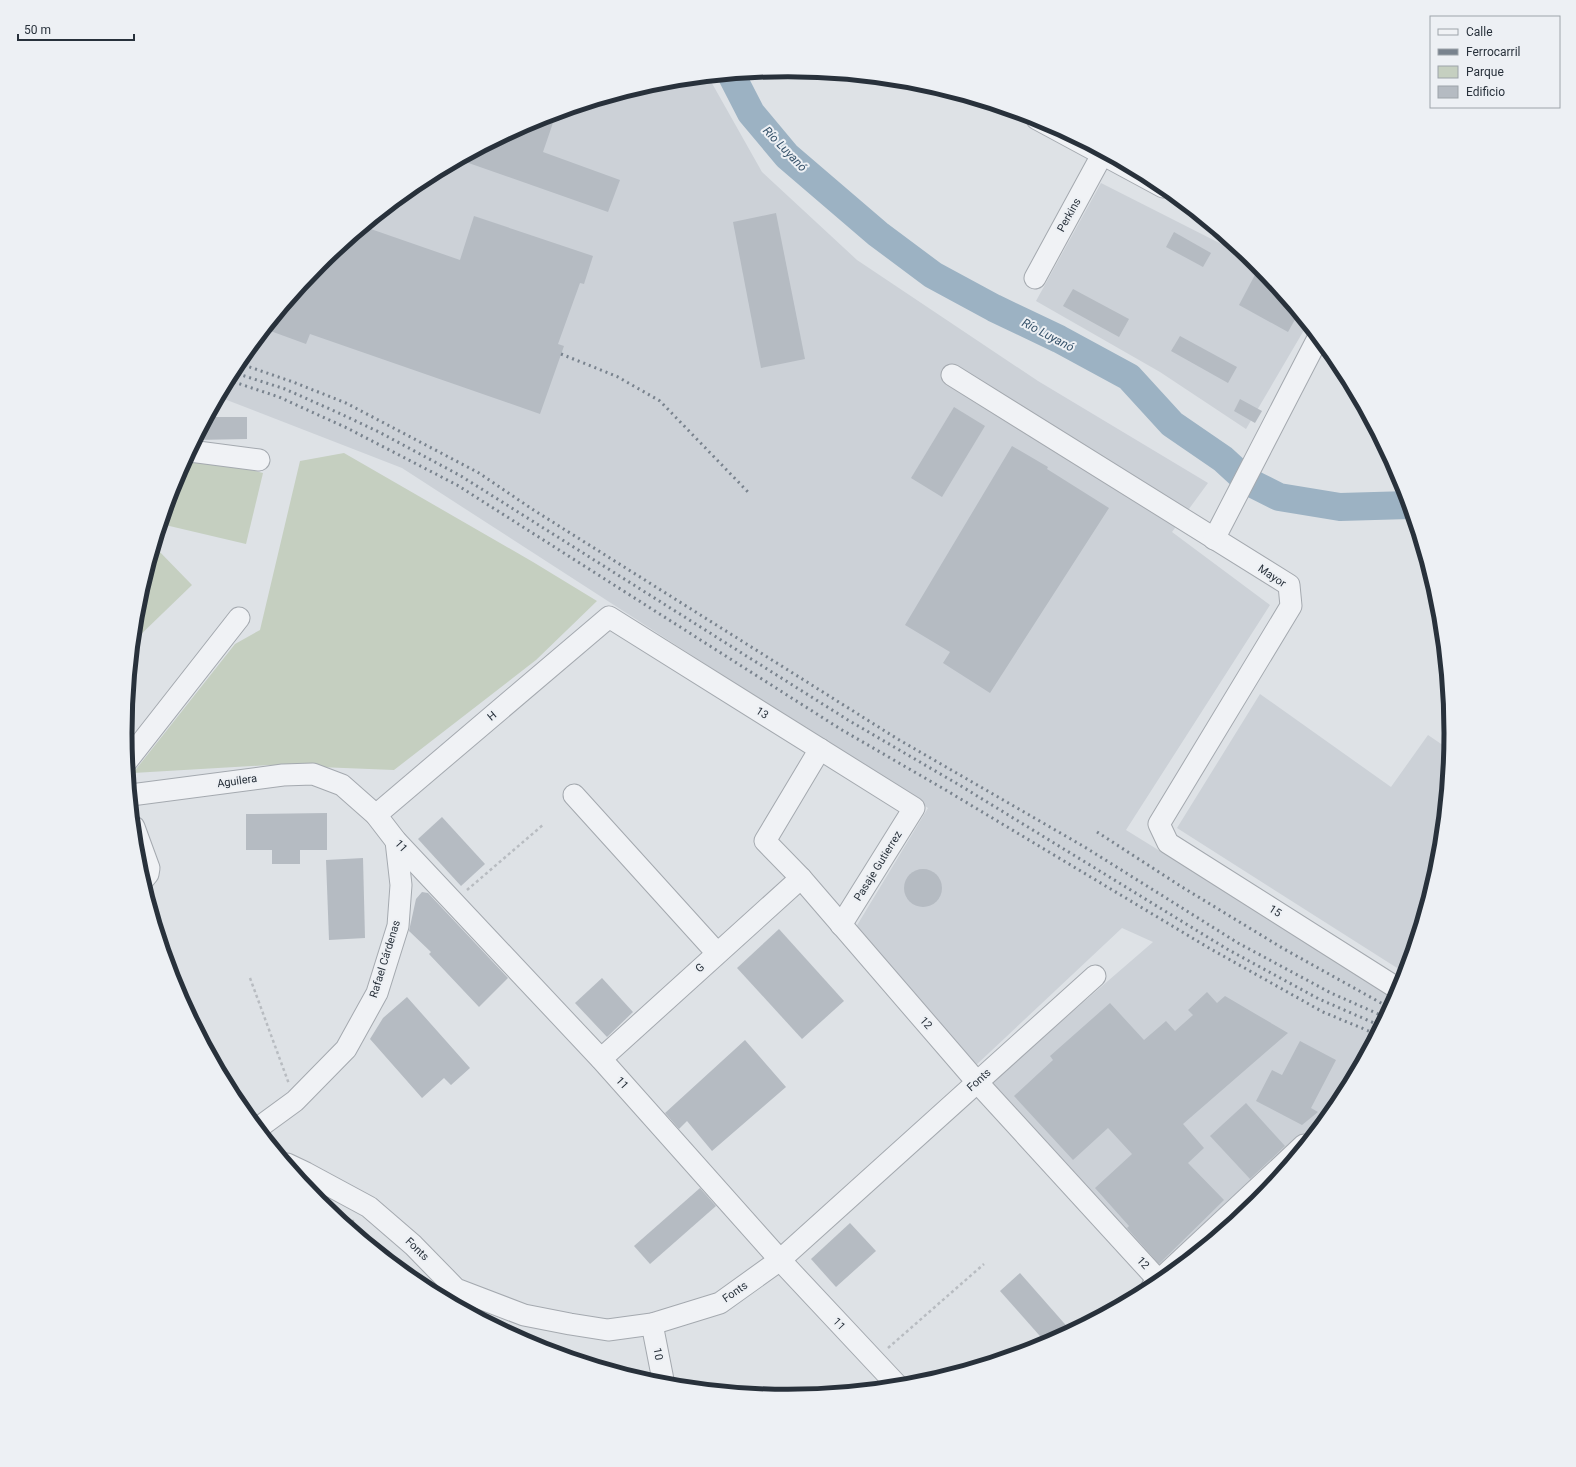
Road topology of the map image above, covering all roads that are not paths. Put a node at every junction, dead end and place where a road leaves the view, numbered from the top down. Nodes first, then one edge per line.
1 (1101, 157) edge
2 (1035, 278) dead end
3 (1315, 343) edge
4 (952, 375) dead end
5 (195, 452) edge
6 (259, 460) dead end
7 (1214, 539) junction
8 (609, 617) joint
9 (239, 618) dead end
10 (820, 749) junction
11 (132, 754) edge
12 (342, 785) joint
13 (135, 795) edge
14 (574, 796) dead end
15 (914, 808) joint
16 (376, 815) junction
17 (1159, 824) joint
18 (396, 841) junction
19 (142, 848) edge
20 (147, 875) edge
21 (801, 878) junction
22 (841, 925) junction
23 (717, 953) junction
24 (1095, 976) dead end
25 (1394, 986) edge
26 (600, 1059) junction
27 (978, 1082) junction
28 (262, 1125) edge
29 (1282, 1166) edge
30 (296, 1168) edge
31 (1197, 1247) edge
32 (780, 1260) junction
33 (1160, 1274) edge
34 (456, 1289) junction
35 (461, 1302) edge
36 (652, 1324) junction
37 (663, 1377) edge
38 (893, 1381) edge

1 - 2 street, Perkins
3 - 7 street
4 - 7 street
5 - 6 street
7 - 17 street, Mayor
8 - 10 street, 13
8 - 16 street, H
9 - 11 street
10 - 15 street, 13
10 - 21 street, 12
12 - 13 street, Aguilera
12 - 16 street, 11
14 - 23 street
15 - 22 street, Pasaje Gutierrez
16 - 18 street, 11
17 - 25 street, 15
18 - 26 street, 11
18 - 28 street, Rafael Cárdenas
19 - 20 street
21 - 22 street, 12
21 - 23 street, G
22 - 27 street, 12
23 - 26 street, G
24 - 27 street, Fonts
26 - 32 street, 11
27 - 32 street, Fonts
27 - 33 street, 12
29 - 31 street
30 - 34 street, Fonts
32 - 36 street, Fonts
32 - 38 street, 11
34 - 35 street
34 - 36 street, Fonts
36 - 37 street, 10

